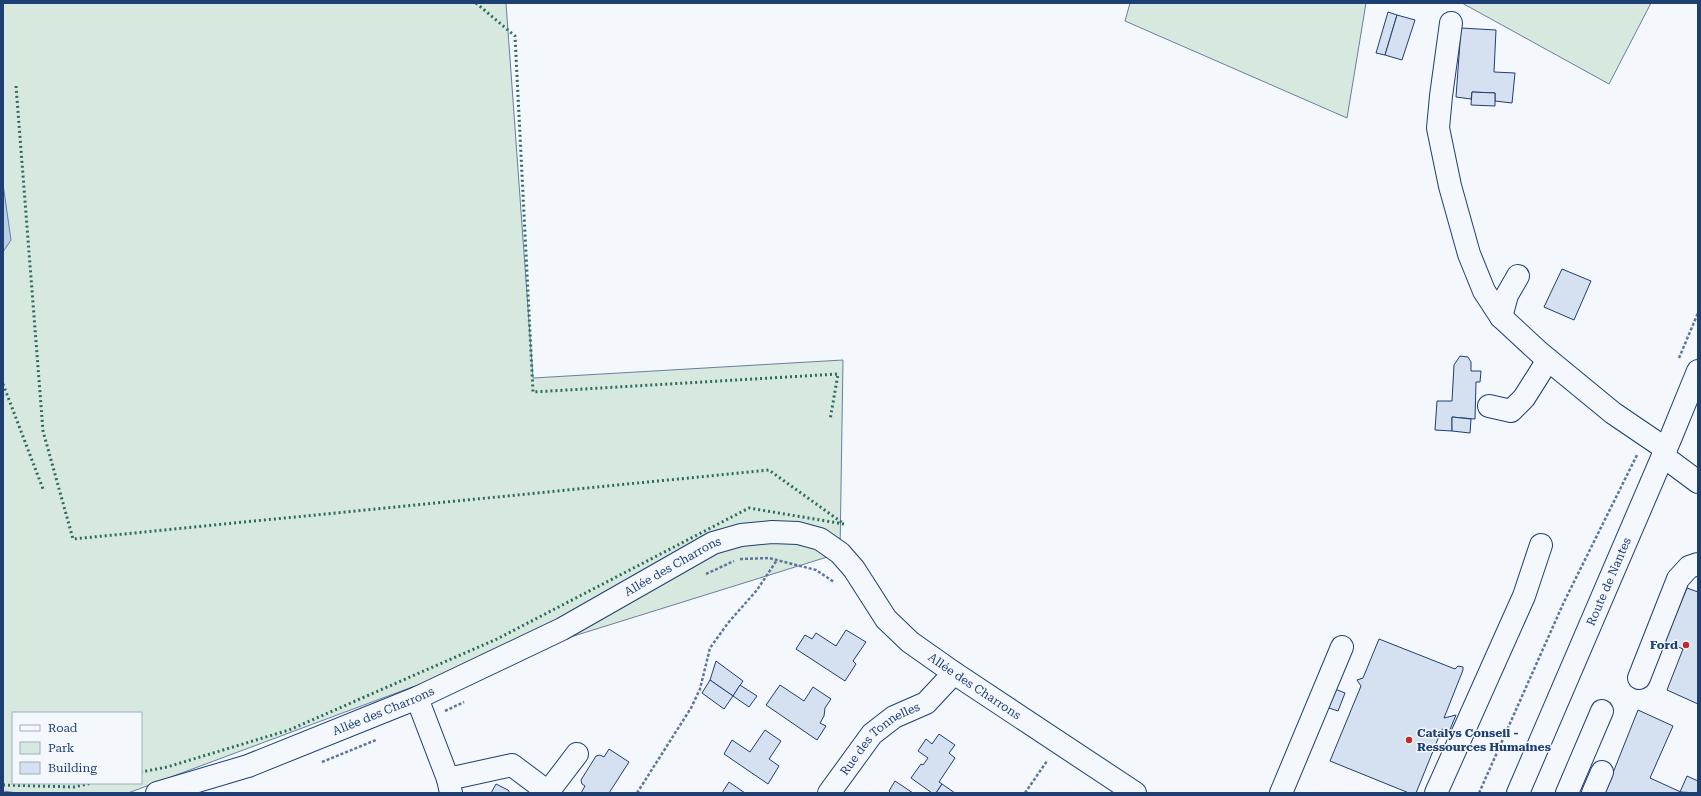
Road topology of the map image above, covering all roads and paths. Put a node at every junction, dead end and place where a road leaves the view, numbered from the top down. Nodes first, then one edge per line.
1 (1451, 24) dead end
2 (1518, 276) dead end
3 (1698, 313) edge
4 (1501, 317) junction
5 (1548, 360) junction
6 (1677, 364) dead end
7 (1698, 370) edge
8 (1489, 406) dead end
9 (1646, 436) junction
10 (1664, 453) junction
11 (1698, 482) edge
12 (1541, 545) dead end
13 (777, 560) junction
14 (1698, 564) edge
15 (705, 574) dead end
16 (838, 588) dead end
17 (1342, 647) dead end
18 (954, 673) junction
19 (1639, 678) dead end
20 (417, 698) junction
21 (470, 699) dead end
22 (1602, 711) dead end
23 (425, 718) junction
24 (577, 754) dead end
25 (1041, 757) dead end
26 (1047, 761) junction
27 (1052, 764) dead end
28 (1602, 772) dead end
29 (450, 786) edge
30 (157, 793) edge
31 (637, 793) edge
32 (829, 793) edge
33 (1025, 793) edge
34 (1135, 793) edge
35 (1281, 793) edge
36 (1436, 793) edge
37 (1479, 793) edge
38 (1518, 793) edge
39 (1567, 793) edge
40 (1593, 793) edge

1 - 4 street
2 - 4 street
3 - 6 path
4 - 5 street
5 - 8 street
5 - 9 street
7 - 10 street, Route de Nantes
9 - 10 street
9 - 37 path
10 - 11 street
10 - 38 street, Route de Nantes
12 - 36 street
13 - 15 path
13 - 16 path
13 - 31 path
14 - 19 street
17 - 35 street
18 - 20 street, Allée des Charrons
18 - 32 street, Rue des Tonnelles
18 - 34 street, Allée des Charrons
20 - 23 street
20 - 30 street, Allée des Charrons
21 - 23 path
22 - 39 street
23 - 29 street
24 - 29 street
25 - 26 path
26 - 27 path
26 - 33 path
28 - 40 street

